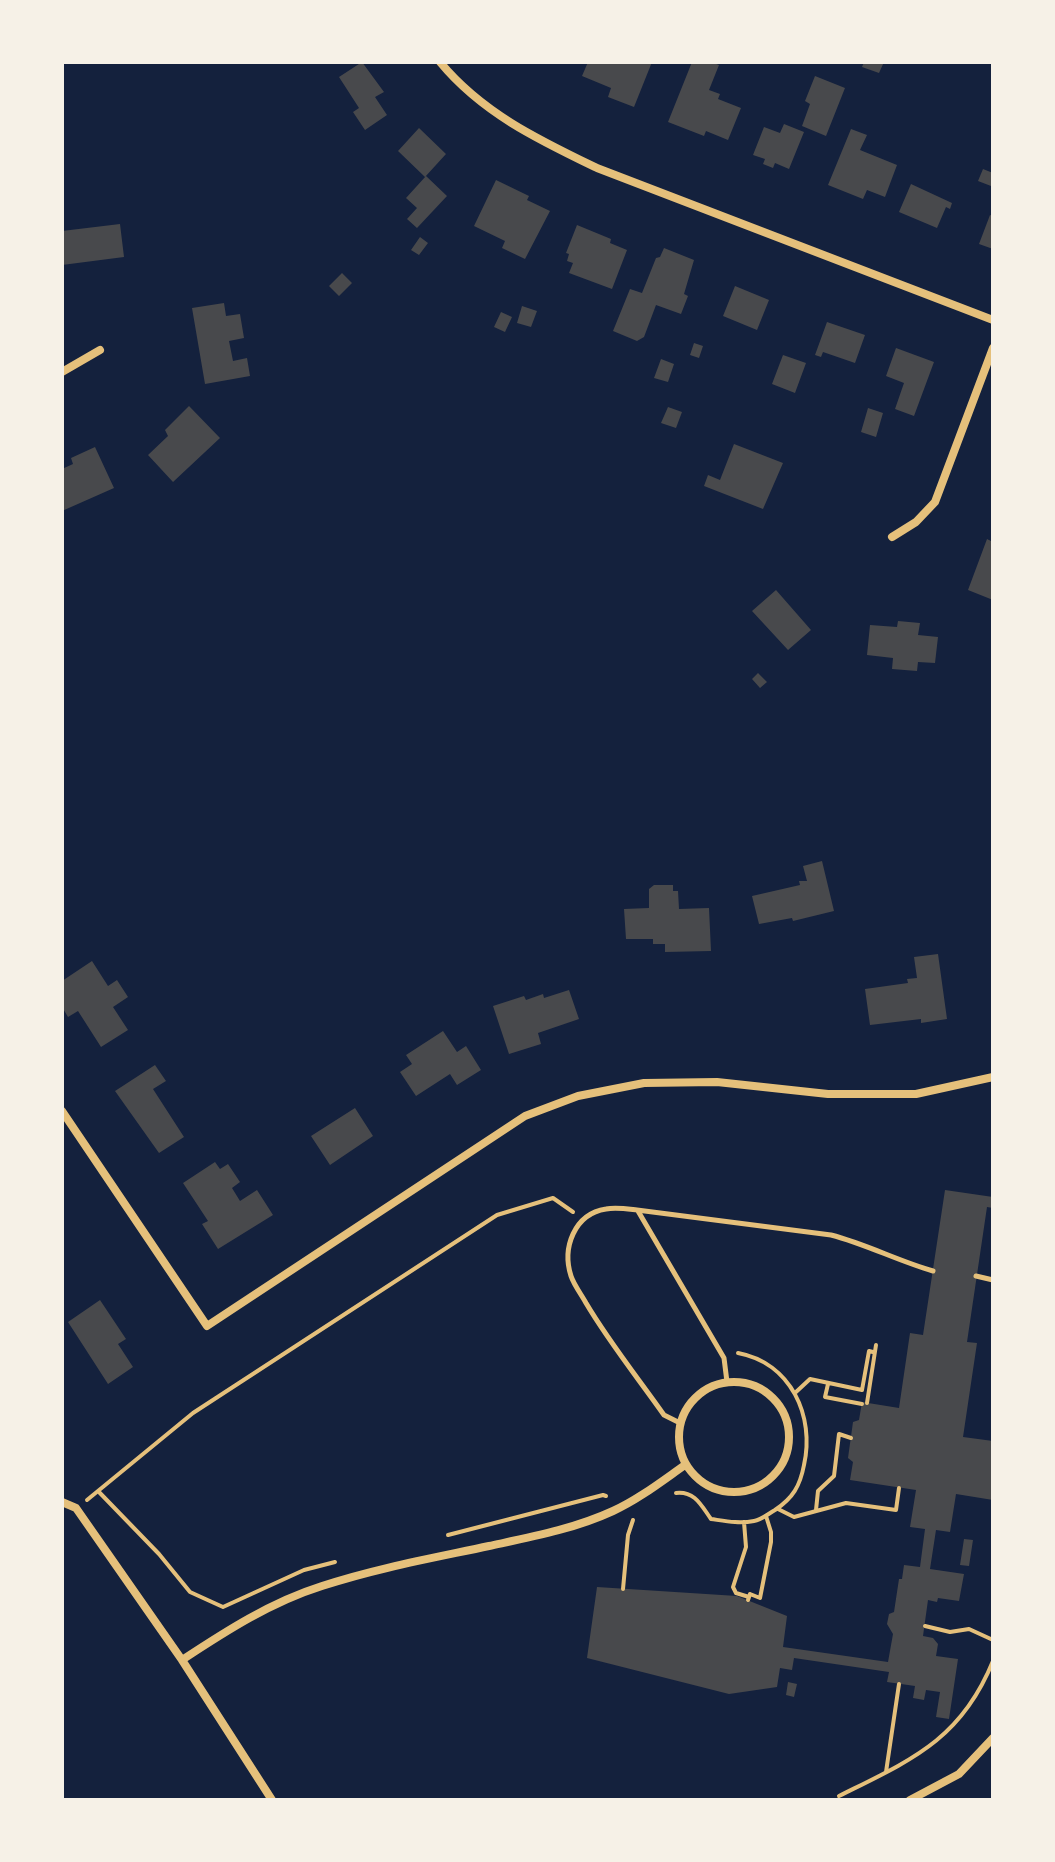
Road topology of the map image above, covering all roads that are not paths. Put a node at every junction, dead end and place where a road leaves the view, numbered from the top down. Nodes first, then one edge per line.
1 (440, 62) edge
2 (993, 320) edge
3 (993, 348) edge
4 (100, 350) dead end
5 (62, 372) edge
6 (892, 537) dead end
7 (993, 1077) edge
8 (62, 1111) edge
9 (637, 1210) junction
10 (933, 1271) dead end
11 (976, 1276) dead end
12 (993, 1280) edge
13 (727, 1382) junction
14 (680, 1423) junction
15 (685, 1465) junction
16 (62, 1502) edge
17 (182, 1660) junction
18 (993, 1738) edge
19 (272, 1800) edge
20 (910, 1800) edge

1 - 2 street
3 - 6 street
4 - 5 street
7 - 8 street
9 - 10 lane
9 - 13 lane
9 - 14 lane
11 - 12 lane
13 - 14 street
13 - 15 street
14 - 15 street
15 - 17 street
16 - 17 street
17 - 19 street
18 - 20 street

